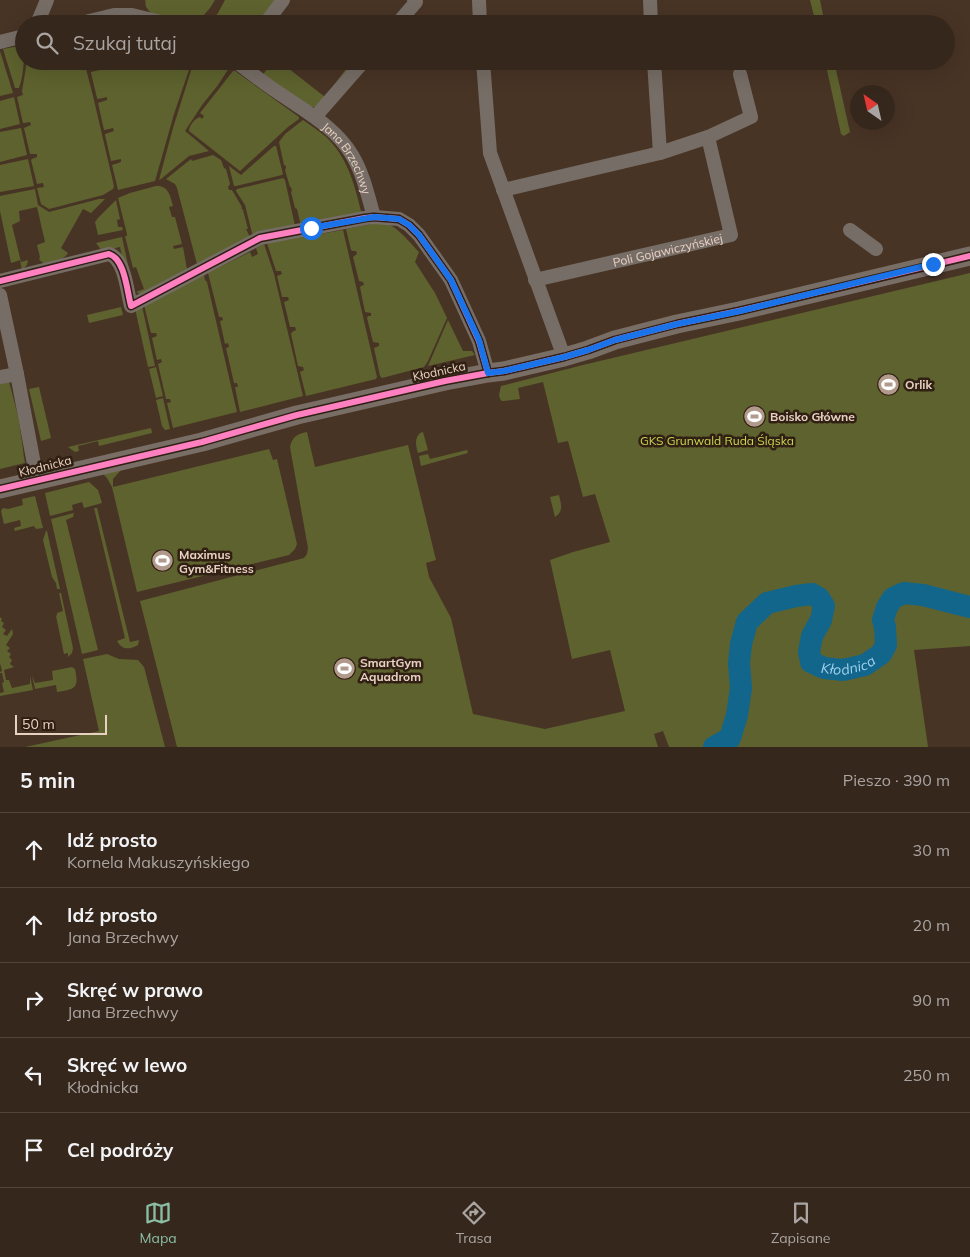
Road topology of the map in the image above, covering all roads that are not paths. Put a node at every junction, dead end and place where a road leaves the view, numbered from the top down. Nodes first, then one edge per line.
1 (46, 0) edge
2 (283, 0) edge
3 (414, 0) edge
4 (479, 0) edge
5 (650, 0) edge
6 (40, 15) edge
7 (114, 15) edge
8 (132, 15) edge
9 (272, 15) edge
10 (404, 15) edge
11 (480, 15) edge
12 (651, 15) edge
13 (15, 38) edge
14 (0, 42) edge
15 (248, 70) edge
16 (356, 70) edge
17 (484, 70) edge
18 (655, 70) edge
19 (740, 74) dead end
20 (315, 117) junction
21 (708, 137) junction
22 (660, 152) junction
23 (503, 190) junction
24 (374, 217) junction
25 (850, 230) dead end
26 (876, 249) dead end
27 (970, 256) edge
28 (535, 280) junction
29 (0, 281) edge
30 (0, 295) edge
31 (564, 357) junction
32 (488, 373) junction
33 (17, 374) junction
34 (0, 377) edge
35 (37, 480) junction
36 (0, 489) edge

1 - 6 street
2 - 9 street
3 - 10 street
4 - 11 street
5 - 12 street
7 - 8 street
13 - 14 street
15 - 20 street, Jana Brzechwy
16 - 20 street
17 - 23 street
18 - 22 street
19 - 21 street
20 - 24 street, Jana Brzechwy
21 - 22 street
21 - 28 street, Poli Gojawiczyńskiej
22 - 23 street
23 - 28 street
24 - 29 street
24 - 32 street
25 - 26 street
27 - 31 street, Kłodnicka
28 - 31 street
30 - 33 street
31 - 32 street, Kłodnicka
32 - 35 street, Kłodnicka
33 - 34 street
33 - 35 street
35 - 36 street, Kłodnicka

